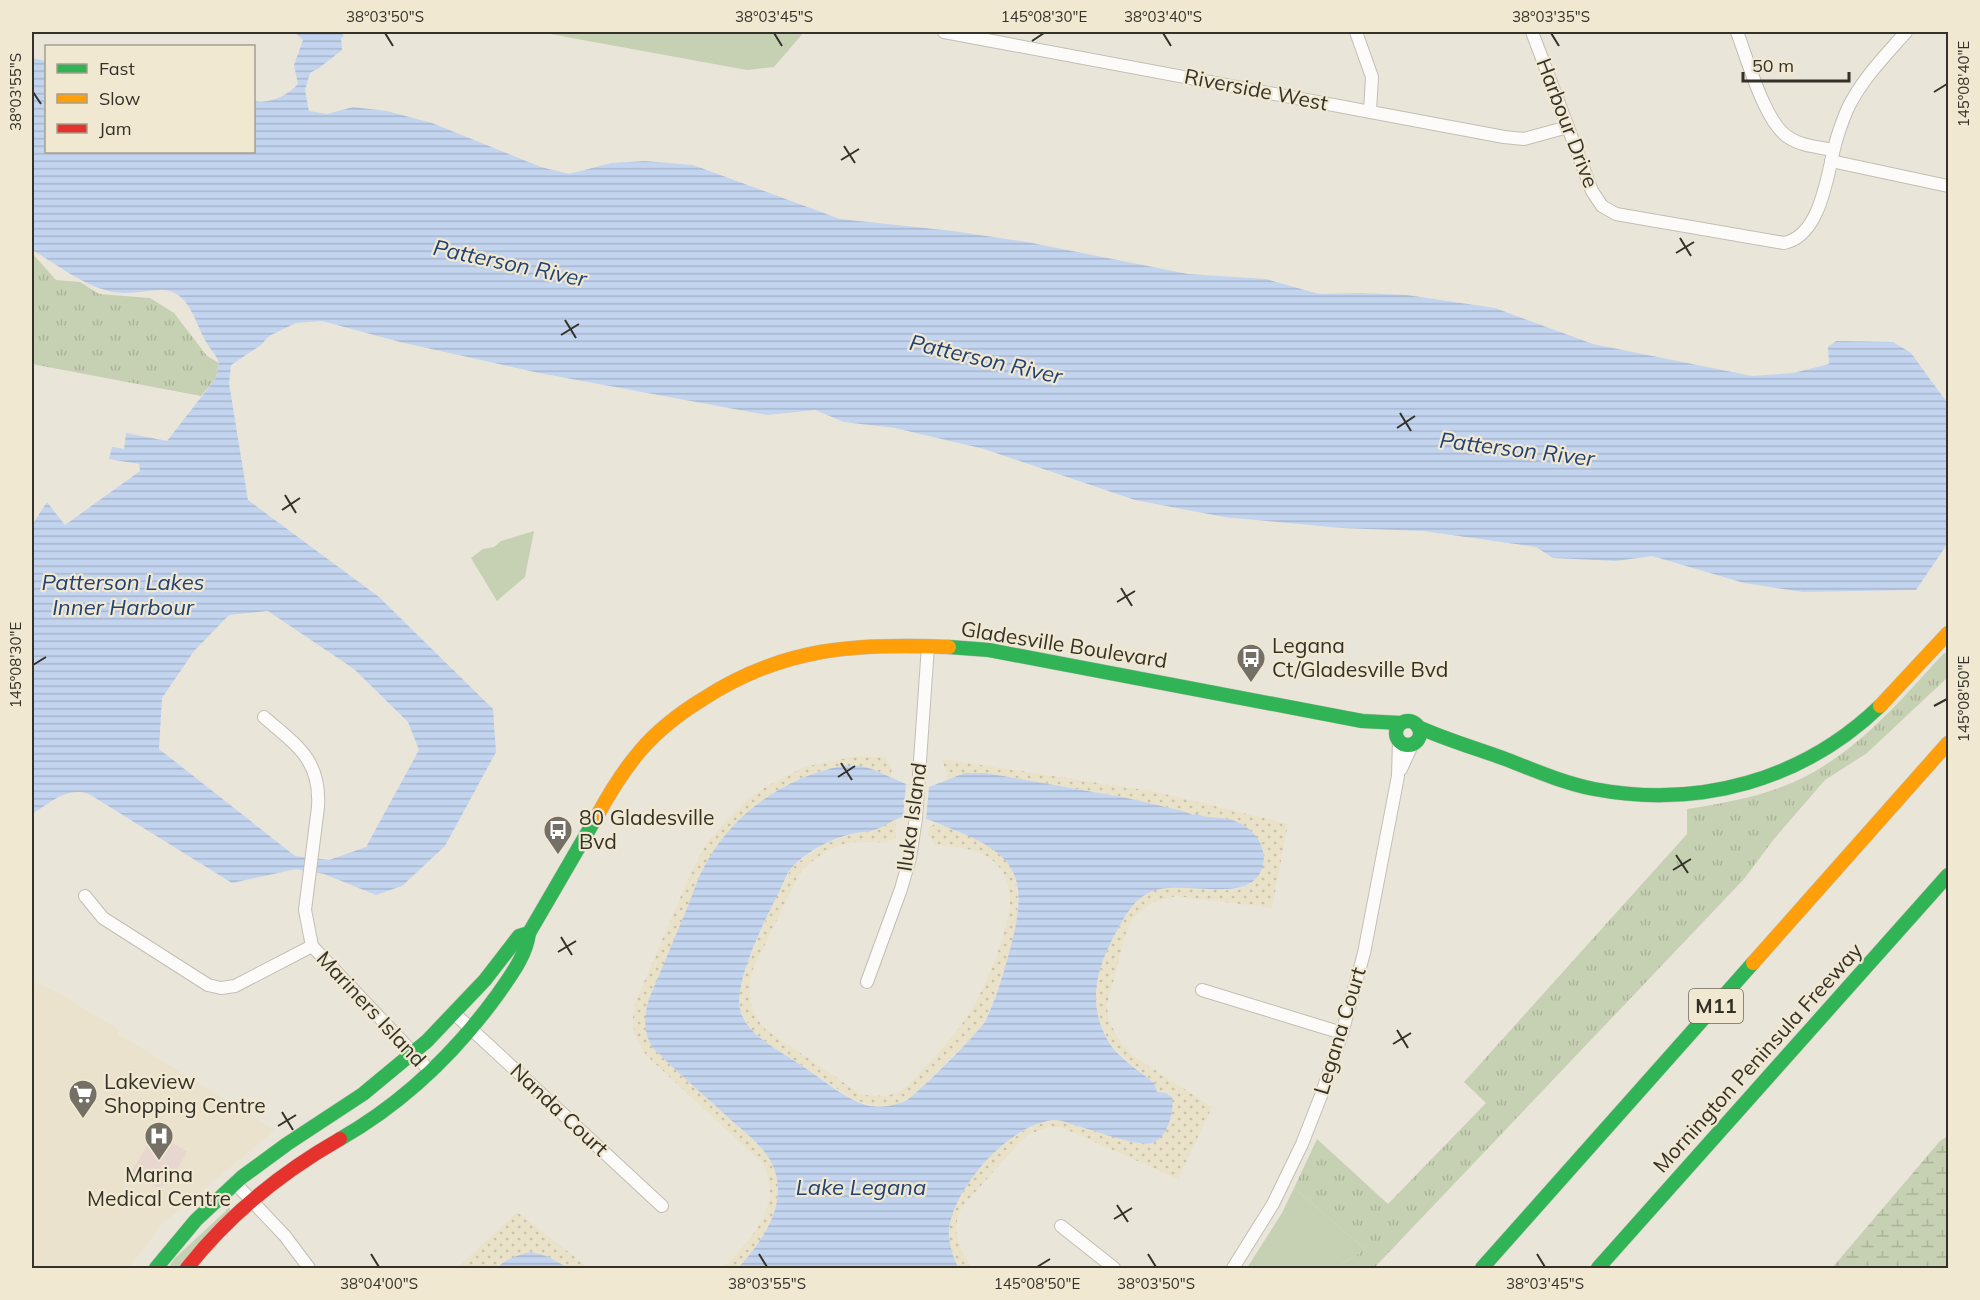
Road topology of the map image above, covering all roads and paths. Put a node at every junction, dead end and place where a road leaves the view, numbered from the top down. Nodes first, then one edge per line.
1 (944, 32) edge
2 (1356, 32) edge
3 (1532, 32) edge
4 (1737, 32) edge
5 (1906, 32) edge
6 (1370, 111) junction
7 (1568, 127) junction
8 (1832, 156) junction
9 (1948, 186) edge
10 (1948, 633) edge
11 (928, 646) junction
12 (264, 717) dead end
13 (1362, 721) junction
14 (1401, 723) junction
15 (1418, 727) junction
16 (1406, 741) junction
17 (1452, 742) junction
18 (1948, 743) edge
19 (1948, 875) edge
20 (85, 896) dead end
21 (529, 933) junction
22 (312, 946) junction
23 (867, 982) dead end
24 (1202, 990) dead end
25 (455, 1014) junction
26 (472, 1028) junction
27 (1342, 1033) junction
28 (412, 1053) junction
29 (430, 1072) junction
30 (235, 1184) junction
31 (252, 1201) junction
32 (662, 1206) dead end
33 (1061, 1226) dead end
34 (1483, 1268) edge
35 (156, 1269) edge
36 (187, 1269) edge
37 (309, 1269) edge
38 (1114, 1269) edge
39 (1233, 1269) edge
40 (1598, 1269) edge

1 - 6 street, Riverside West
2 - 6 street
3 - 7 street, Harbour Drive
4 - 8 street
5 - 8 street, Harbour Drive
6 - 7 street, Riverside West
7 - 8 street, Harbour Drive
8 - 9 street
10 - 17 main road, Gladesville Boulevard
11 - 13 main road, Gladesville Boulevard
11 - 21 main road, Gladesville Boulevard
11 - 23 street, Iluka Island
12 - 22 street, Mariners Island
13 - 14 main road, Gladesville Boulevard
13 - 16 main road, Gladesville Boulevard
14 - 15 main road
14 - 16 main road
15 - 16 main road
15 - 17 main road, Gladesville Boulevard
16 - 17 main road, Gladesville Boulevard
16 - 27 street, Legana Court
18 - 34 main road, M11
19 - 40 main road, Mornington Peninsula Freeway
20 - 22 street
21 - 25 main road, Gladesville Boulevard
21 - 26 main road, Gladesville Boulevard
22 - 28 street, Mariners Island
24 - 27 street
25 - 26 street, Nanda Court
25 - 28 main road, Gladesville Boulevard
26 - 29 main road, Gladesville Boulevard
26 - 32 street, Nanda Court
27 - 39 street, Legana Court
28 - 29 street, Mariners Island
28 - 30 main road, Gladesville Boulevard
29 - 31 main road, Gladesville Boulevard
30 - 31 street
30 - 35 main road, Gladesville Boulevard
31 - 36 main road, Gladesville Boulevard
31 - 37 street
33 - 38 street

